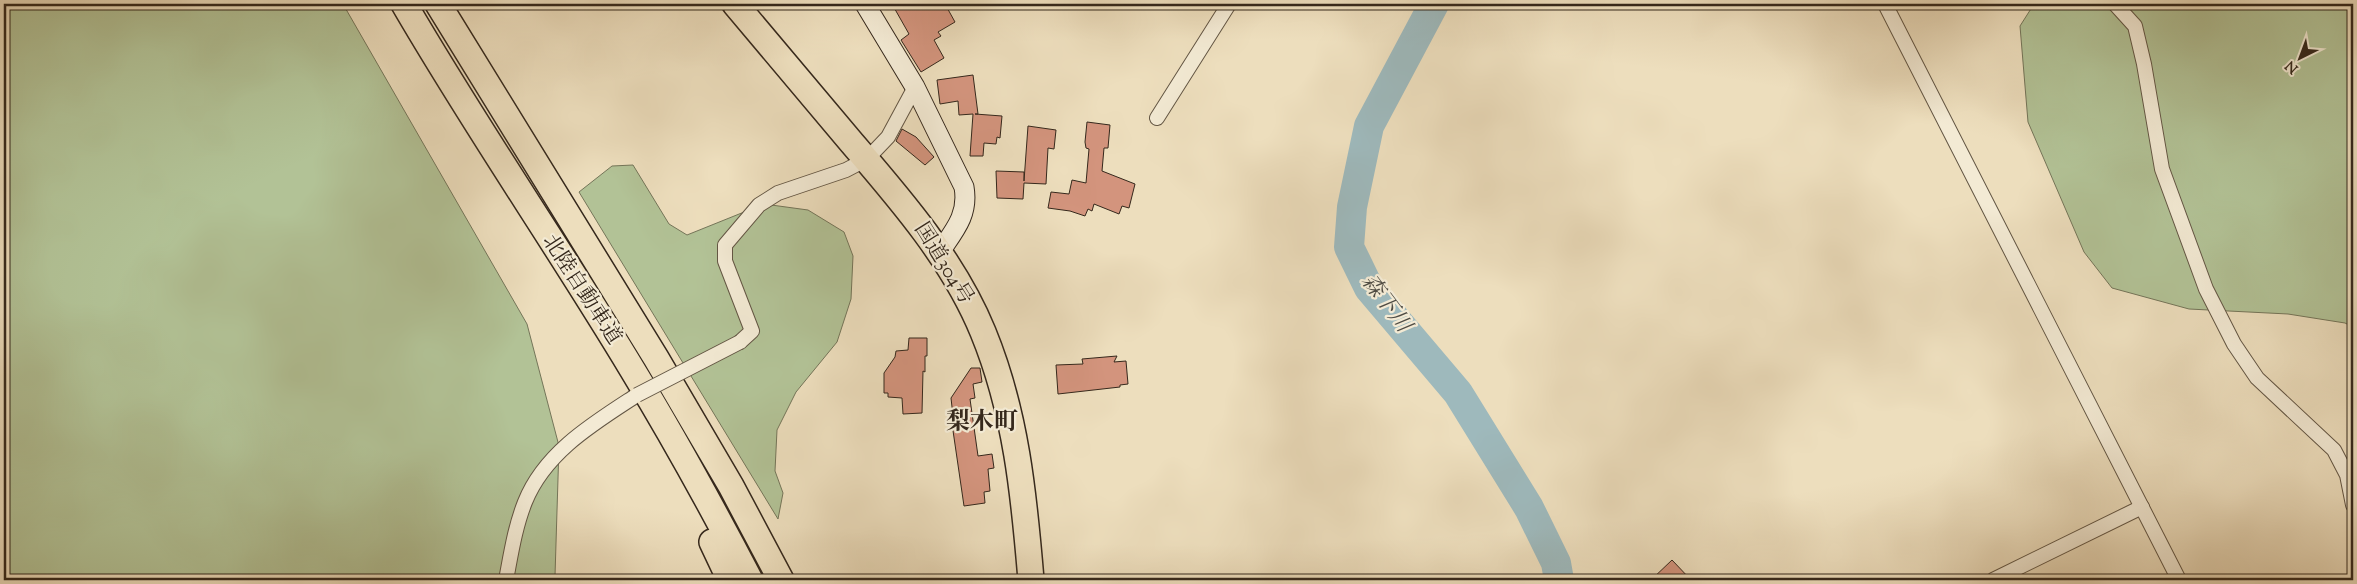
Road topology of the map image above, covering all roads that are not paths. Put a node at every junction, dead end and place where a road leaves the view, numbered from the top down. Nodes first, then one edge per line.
1 (404, 4) edge
2 (438, 4) edge
3 (735, 4) edge
4 (865, 4) edge
5 (1229, 4) edge
6 (1885, 4) edge
7 (2115, 4) edge
8 (915, 87) junction
9 (1156, 118) dead end
10 (866, 159) junction
11 (552, 245) junction
12 (939, 253) junction
13 (2353, 505) edge
14 (2142, 507) junction
15 (506, 580) edge
16 (730, 580) edge
17 (750, 580) edge
18 (781, 580) edge
19 (1031, 580) edge
20 (1993, 580) edge
21 (2179, 580) edge

1 - 11 highway, 北陸自動車道
2 - 18 highway, 北陸自動車道
3 - 10 highway, 国道304号
4 - 8 street
5 - 9 street
6 - 14 street
7 - 13 street
8 - 10 street
8 - 12 street
10 - 12 highway, 国道304号
10 - 15 street, bridge
11 - 16 highway
11 - 17 highway, 北陸自動車道
12 - 19 highway, 国道304号
14 - 20 street
14 - 21 street

